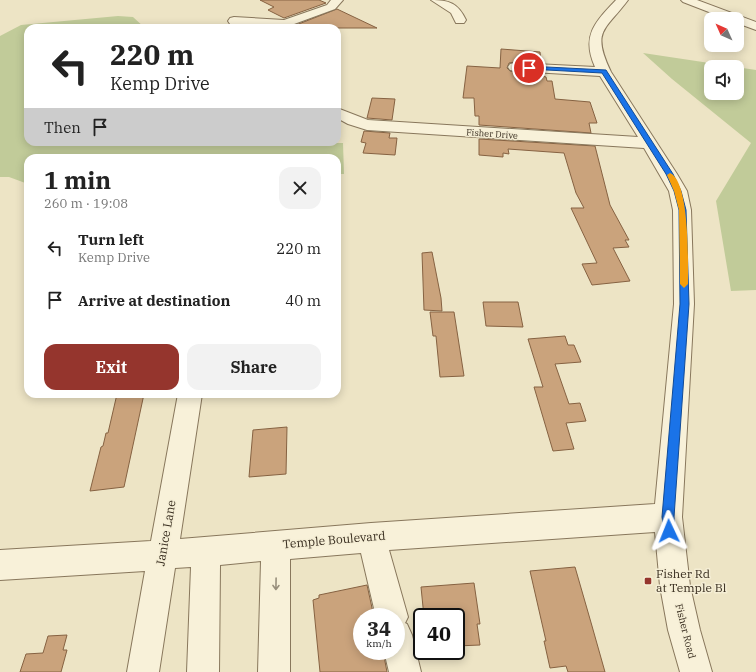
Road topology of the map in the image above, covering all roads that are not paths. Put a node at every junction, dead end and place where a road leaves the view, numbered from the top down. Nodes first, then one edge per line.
1 (338, 0) edge
2 (438, 0) edge
3 (622, 0) edge
4 (687, 0) edge
5 (460, 20) dead end
6 (234, 21) dead end
7 (756, 26) edge
8 (514, 67) dead end
9 (604, 72) junction
10 (341, 114) edge
11 (650, 144) junction
12 (189, 398) edge
13 (668, 517) junction
14 (371, 537) junction
15 (276, 545) junction
16 (206, 551) junction
17 (162, 555) junction
18 (0, 565) edge
19 (390, 608) edge
20 (403, 660) edge
21 (143, 672) edge
22 (203, 672) edge
23 (274, 672) edge
24 (406, 672) edge
25 (696, 672) edge

1 - 6 street
2 - 5 street
3 - 9 street, Fisher Road
4 - 7 street
8 - 9 street
9 - 11 street, Fisher Road
10 - 11 street, Fisher Drive
11 - 13 street, Fisher Road
12 - 17 street, Janice Lane
13 - 14 street, Temple Boulevard
13 - 25 street, Fisher Road
14 - 15 street, Temple Boulevard
14 - 19 street
15 - 16 street, Temple Boulevard
15 -> 23 street
16 - 17 street, Temple Boulevard
16 - 22 street
17 - 18 street, Temple Boulevard
17 - 21 street, Janice Lane
20 - 24 street

